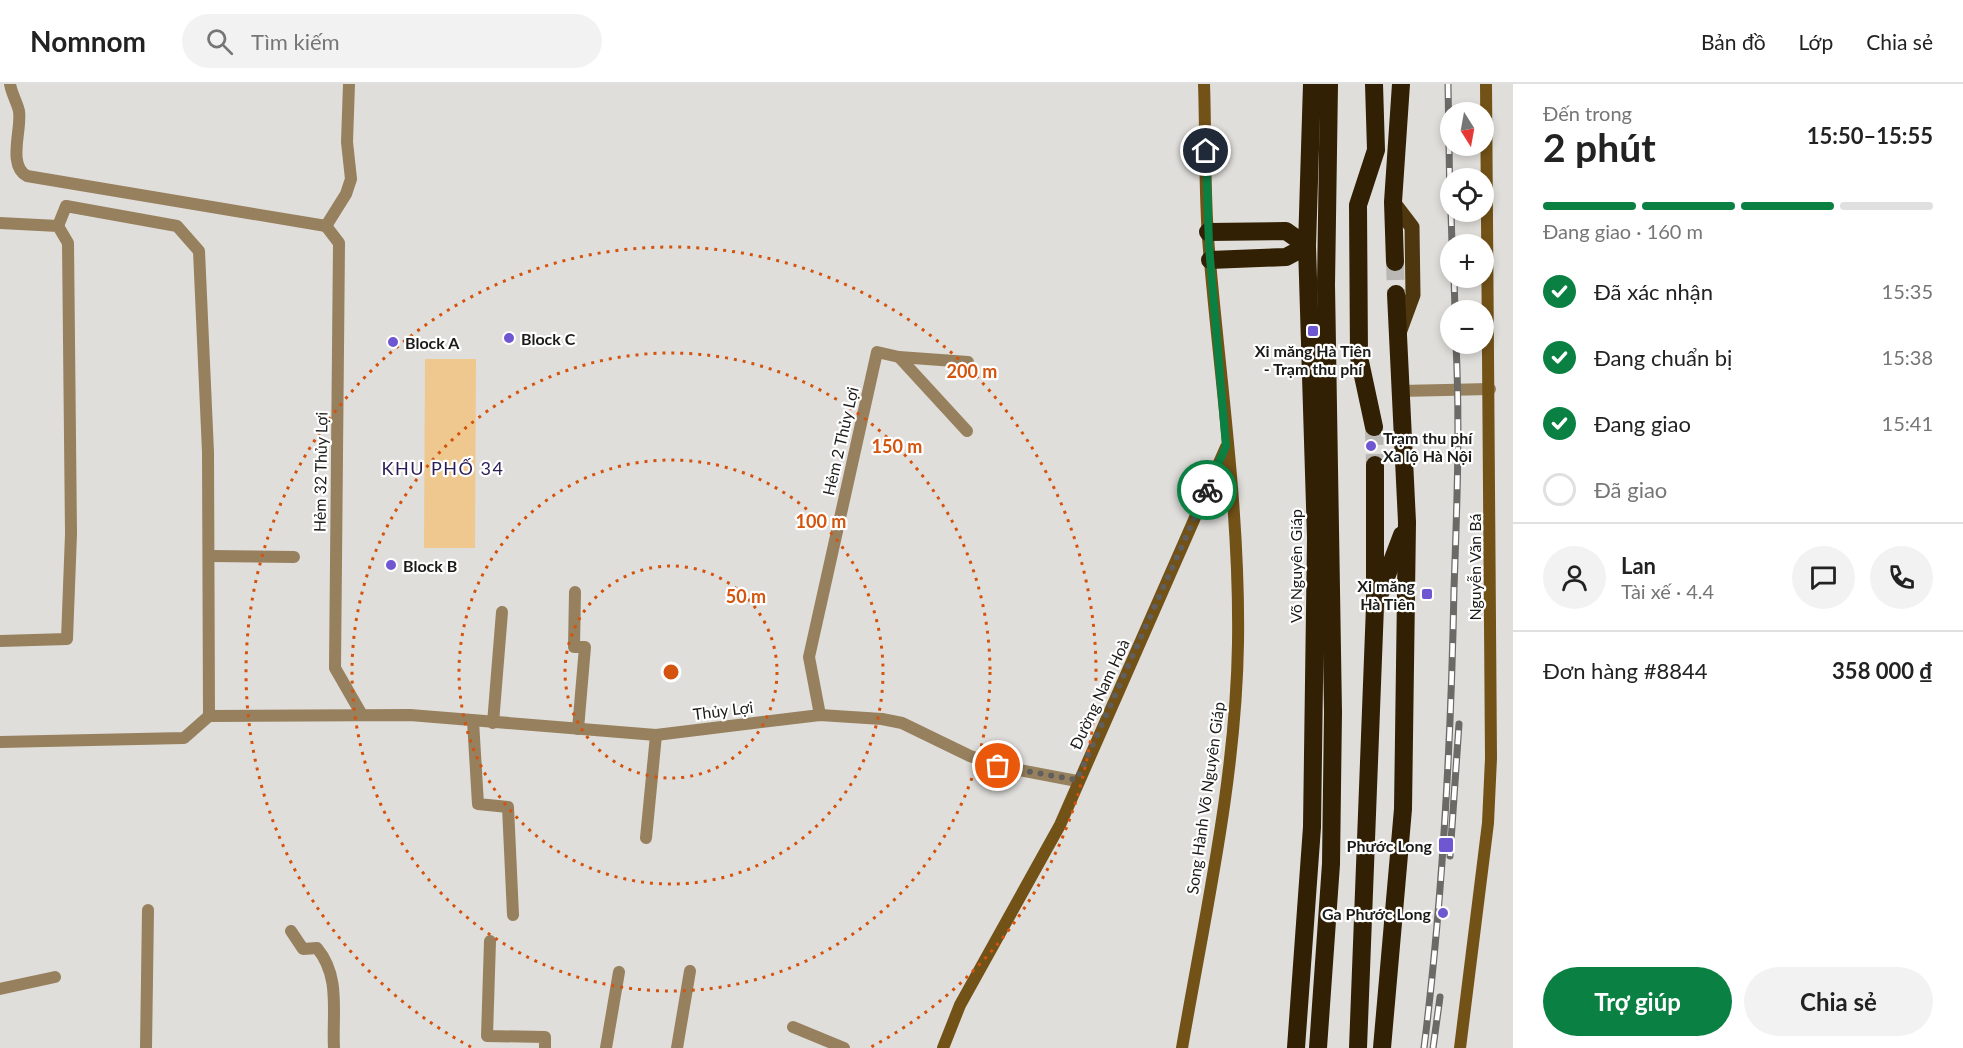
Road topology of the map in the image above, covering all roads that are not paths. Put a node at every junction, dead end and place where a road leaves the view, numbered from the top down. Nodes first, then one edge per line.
1 (10, 84) edge
2 (349, 84) edge
3 (1204, 84) edge
4 (1312, 84) edge
5 (1329, 84) edge
6 (1374, 84) edge
7 (1396, 84) edge
8 (1401, 84) edge
9 (1486, 84) edge
10 (6, 98) edge
11 (1376, 123) junction
12 (1376, 150) junction
13 (1393, 202) junction
14 (1327, 212) junction
15 (0, 223) edge
16 (58, 226) junction
17 (326, 226) junction
18 (1208, 232) junction
19 (1307, 246) junction
20 (1210, 260) junction
21 (1395, 262) tunnel mouth
22 (1326, 282) junction
23 (1396, 294) tunnel mouth
24 (1398, 336) junction
25 (899, 357) junction
26 (969, 362) dead end
27 (1490, 389) junction
28 (1400, 391) junction
29 (1374, 427) tunnel mouth
30 (967, 431) dead end
31 (1226, 446) junction
32 (1375, 465) tunnel mouth
33 (1407, 522) junction
34 (210, 556) junction
35 (294, 557) dead end
36 (575, 592) dead end
37 (1375, 606) junction
38 (502, 612) dead end
39 (0, 641) edge
40 (362, 715) junction
41 (209, 716) junction
42 (820, 716) junction
43 (472, 721) junction
44 (493, 723) junction
45 (578, 729) junction
46 (656, 735) junction
47 (0, 742) edge
48 (1077, 780) junction
49 (646, 838) dead end
50 (148, 910) dead end
51 (513, 915) dead end
52 (291, 931) dead end
53 (490, 941) dead end
54 (690, 971) dead end
55 (619, 972) dead end
56 (55, 977) dead end
57 (0, 989) edge
58 (1389, 996) junction
59 (793, 1027) dead end
60 (1363, 1047) edge
61 (146, 1048) edge
62 (334, 1048) edge
63 (545, 1048) edge
64 (606, 1048) edge
65 (677, 1048) edge
66 (844, 1048) edge
67 (942, 1048) edge
68 (1182, 1048) edge
69 (1296, 1048) edge
70 (1318, 1048) edge
71 (1382, 1048) edge
72 (1460, 1048) edge

1 - 10 street
2 - 17 street
3 - 18 main road, Song Hành Võ Nguyên Giáp
4 - 19 highway, Võ Nguyên Giáp
5 - 14 highway
6 - 11 highway
7 - 11 highway
8 - 13 highway
9 - 27 main road, Nguyễn Văn Bá
10 - 17 street
11 - 12 highway
12 - 13 highway
12 - 29 highway
13 - 21 highway
13 - 24 main road
14 - 19 highway
14 - 22 highway
15 - 16 street
16 - 34 street
16 - 39 street
17 - 40 street, Hẻm 32 Thủy Lợi
18 - 19 highway
18 - 20 main road, Song Hành Võ Nguyên Giáp
19 - 20 highway
19 - 22 highway
19 - 69 highway, Võ Nguyên Giáp
20 - 31 main road, Song Hành Võ Nguyên Giáp
22 - 70 highway
23 - 24 highway
24 - 28 highway
25 - 26 street
25 - 30 street
25 - 42 street, Hẻm 2 Thủy Lợi
27 - 28 street
27 - 72 main road, Nguyễn Văn Bá
28 - 33 highway
31 - 48 main road, Đường Nam Hoà
31 - 68 main road, Song Hành Võ Nguyên Giáp
32 - 37 highway
33 - 37 highway
33 - 58 highway
34 - 35 street
34 - 41 street
36 - 45 street
37 - 60 highway
38 - 44 street
40 - 41 street, Thủy Lợi
40 - 43 street, Thủy Lợi
41 - 47 street
42 - 46 street, Thủy Lợi
42 - 48 street, Thủy Lợi
43 - 44 street, Thủy Lợi
43 - 51 street
44 - 45 street, Thủy Lợi
45 - 46 street, Thủy Lợi
46 - 49 street
48 - 67 main road, Đường Nam Hoà
50 - 61 street
52 - 62 street
53 - 63 street
54 - 65 street
55 - 64 street
56 - 57 street
58 - 60 highway
58 - 71 highway
59 - 66 street

